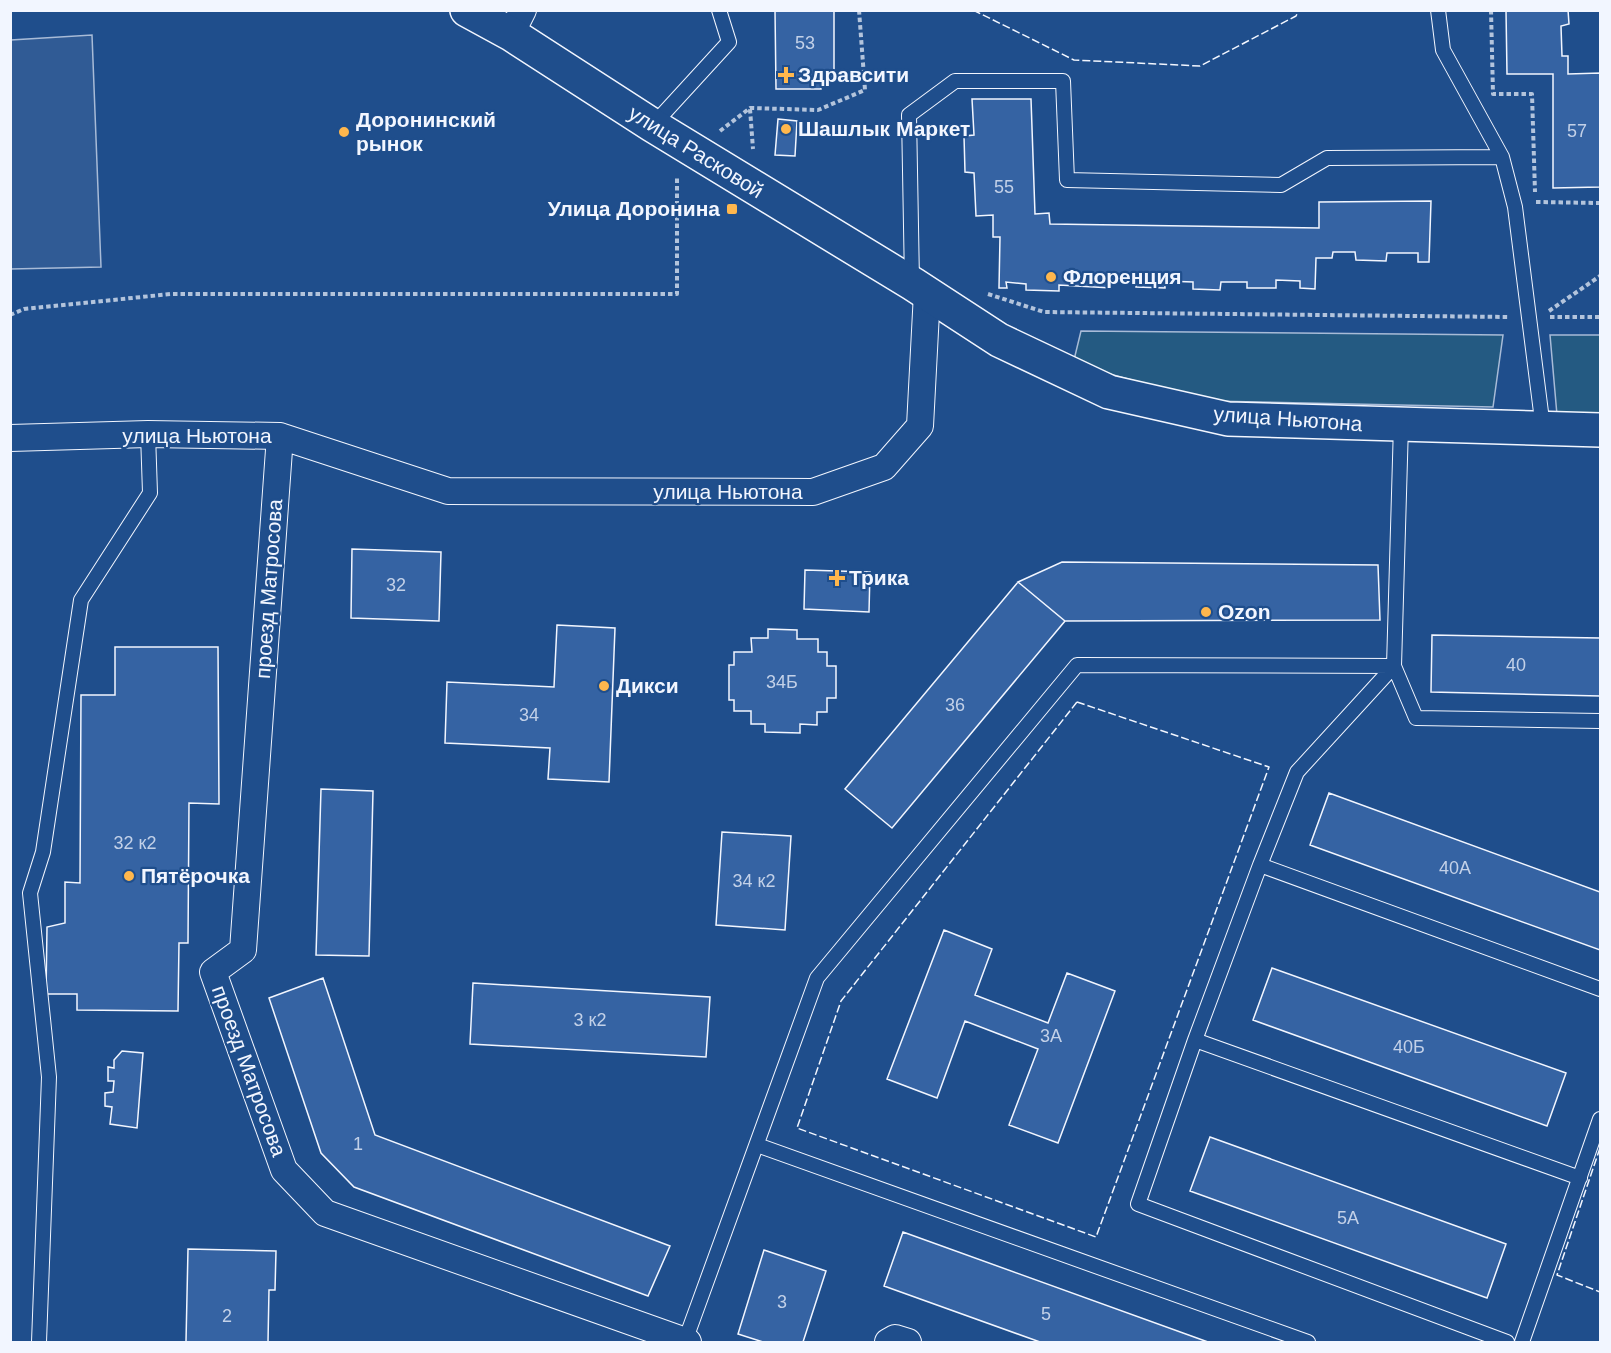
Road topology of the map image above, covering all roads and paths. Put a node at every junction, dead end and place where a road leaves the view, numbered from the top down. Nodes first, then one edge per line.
1 (467, 10) edge
2 (719, 10) edge
3 (859, 10) edge
4 (1438, 10) edge
5 (1491, 10) edge
6 (517, 22) edge
7 (750, 108) junction
8 (652, 125) junction
9 (693, 151) junction
10 (1502, 157) junction
11 (759, 158) dead end
12 (1600, 203) edge
13 (1600, 276) edge
14 (920, 289) junction
15 (983, 292) dead end
16 (10, 315) edge
17 (1535, 317) junction
18 (1600, 317) edge
19 (1401, 425) junction
20 (1543, 428) junction
21 (1600, 430) edge
22 (148, 435) junction
23 (280, 436) junction
24 (10, 438) edge
25 (1394, 666) junction
26 (1600, 721) edge
27 (1260, 865) junction
28 (1600, 989) edge
29 (1195, 1040) junction
30 (1600, 1119) edge
31 (757, 1145) junction
32 (1580, 1178) junction
33 (39, 1342) edge
34 (685, 1342) edge
35 (888, 1342) edge
36 (908, 1342) edge
37 (1308, 1342) edge
38 (1507, 1342) edge
39 (1522, 1342) edge

1 - 6 main road, улица Расковой
2 - 8 lane
3 - 7 path
4 - 10 lane
5 - 12 path
6 - 8 main road, улица Расковой
7 - 9 path
7 - 11 path
8 - 9 main road, улица Расковой
9 - 14 main road, улица Расковой
9 - 16 path
10 - 14 lane
10 - 17 lane
13 - 17 path
14 - 19 main road, улица Ньютона
14 - 23 street, улица Ньютона
15 - 17 path
17 - 18 path
17 - 20 lane
19 - 20 main road, улица Ньютона
19 - 25 lane
20 - 21 main road, улица Ньютона
22 - 23 street, улица Ньютона
22 - 24 street, улица Ньютона
22 - 33 lane
23 - 34 street, проезд Матросова
25 - 26 lane
25 - 27 lane
25 - 31 lane
27 - 28 lane
27 - 29 lane
29 - 32 lane
29 - 38 lane
30 - 32 lane
31 - 34 lane
31 - 37 lane
32 - 39 lane
35 - 36 street

